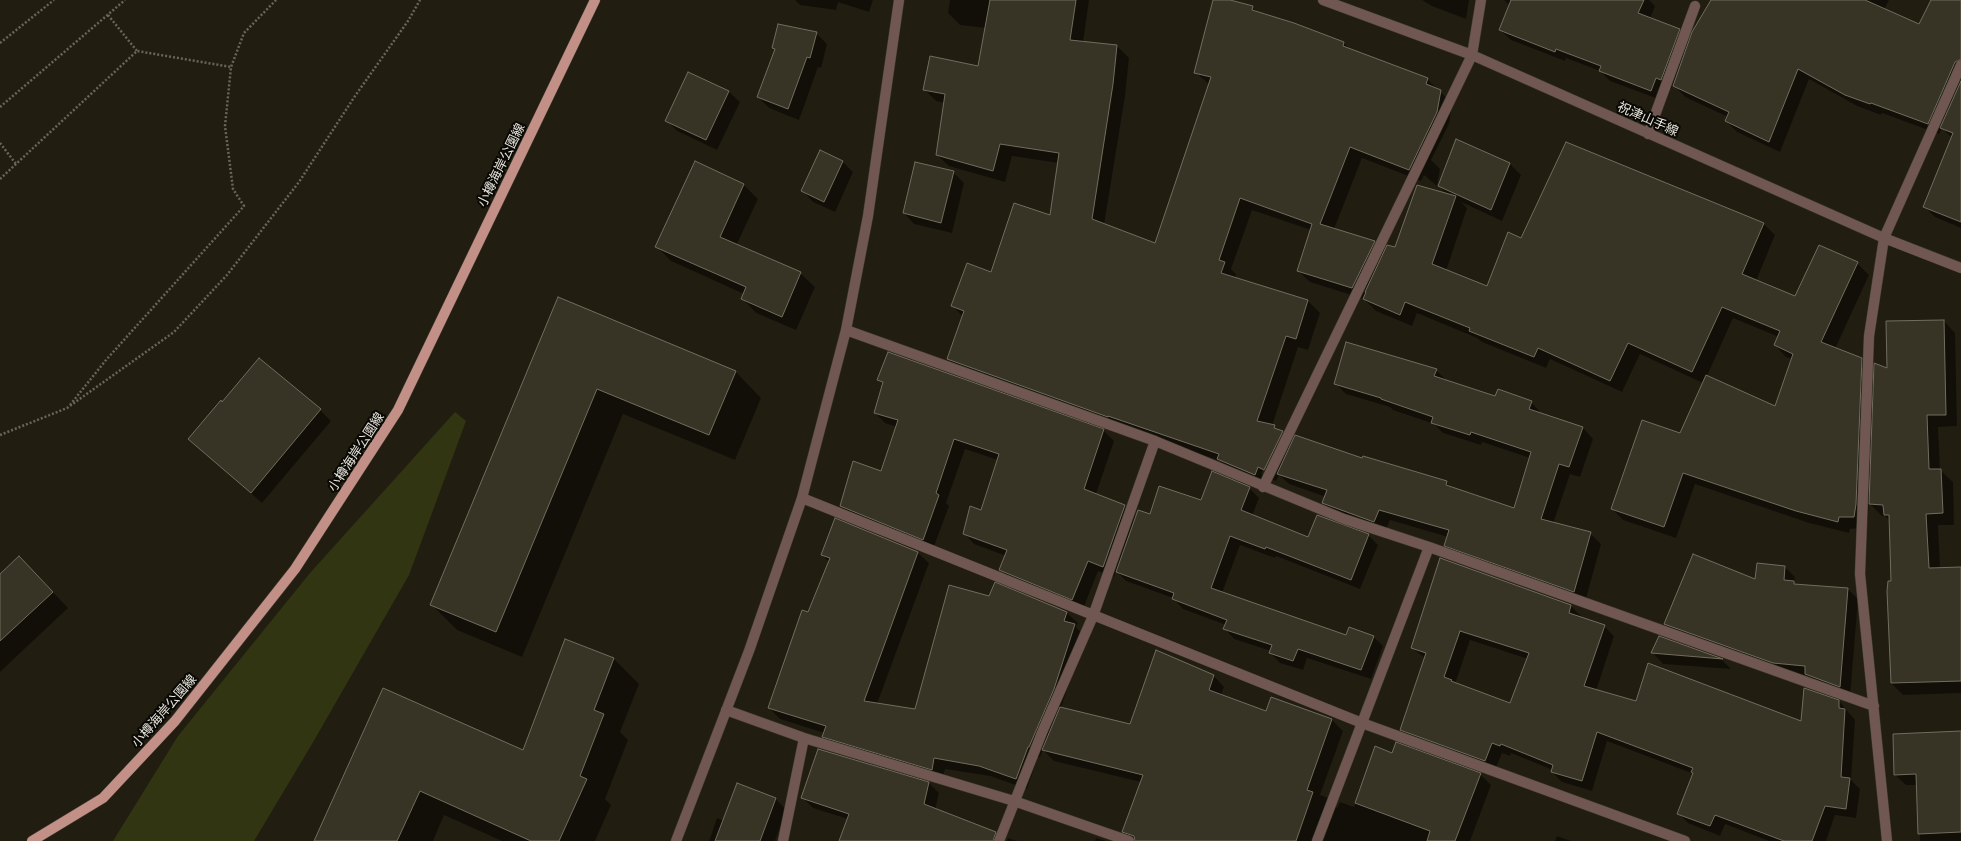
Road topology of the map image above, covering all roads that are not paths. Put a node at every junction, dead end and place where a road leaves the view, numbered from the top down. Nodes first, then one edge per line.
1 (595, 0) edge
2 (900, 0) edge
3 (1323, 0) edge
4 (1480, 0) edge
5 (1694, 6) dead end
6 (1472, 55) junction
7 (1961, 65) edge
8 (1648, 134) junction
9 (1884, 238) junction
10 (1961, 268) edge
11 (846, 330) junction
12 (1154, 441) junction
13 (1263, 487) junction
14 (802, 498) junction
15 (1429, 547) junction
16 (1094, 616) junction
17 (1874, 706) junction
18 (726, 710) junction
19 (1362, 723) junction
20 (804, 738) junction
21 (1014, 800) junction
22 (32, 841) edge
23 (676, 841) edge
24 (783, 841) edge
25 (999, 841) edge
26 (1129, 841) edge
27 (1317, 841) edge
28 (1685, 841) edge
29 (1887, 841) edge

1 - 22 main road, 小樽海岸公園線
2 - 11 street
3 - 6 street, 祝津山手線
4 - 6 street
5 - 8 street
6 - 8 street, 祝津山手線
6 - 13 street
7 - 9 street
8 - 9 street, 祝津山手線
9 - 10 street, 祝津山手線
9 - 17 street
11 - 12 street
11 - 14 street
12 - 13 street
12 - 16 street
13 - 15 street
14 - 16 street
14 - 18 street
15 - 17 street
15 - 19 street
16 - 19 street
16 - 21 street
17 - 29 street
18 - 20 street
18 - 23 street
19 - 27 street
19 - 28 street
20 - 21 street
20 - 24 street
21 - 25 street
21 - 26 street

